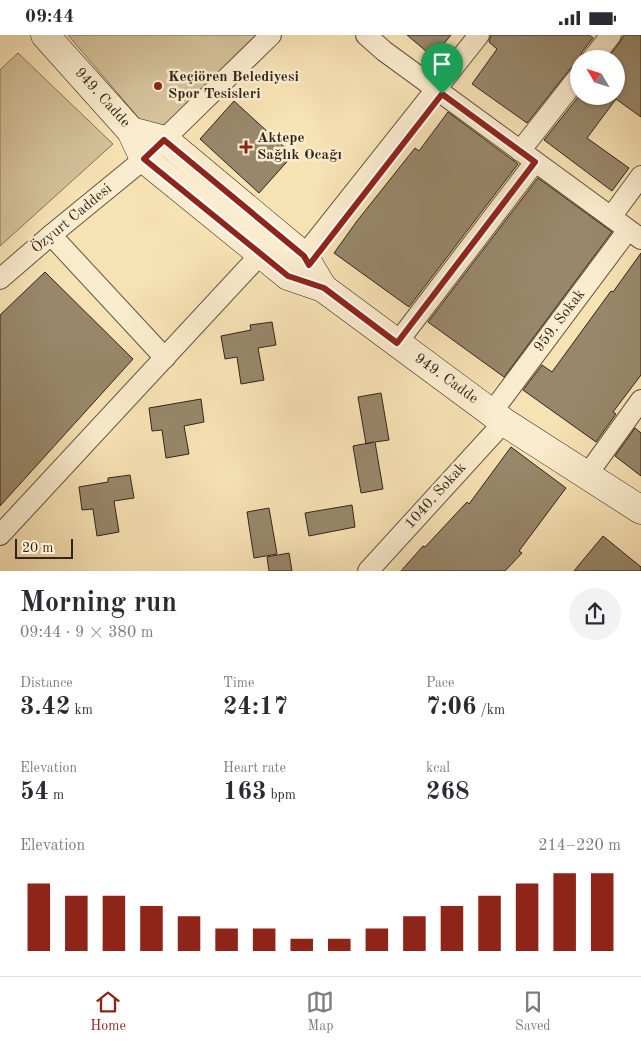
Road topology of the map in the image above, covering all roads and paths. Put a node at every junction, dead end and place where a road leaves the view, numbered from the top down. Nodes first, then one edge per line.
1 (45, 35) edge
2 (271, 35) edge
3 (284, 35) edge
4 (366, 35) edge
5 (479, 35) edge
6 (611, 35) edge
7 (599, 50) edge
8 (570, 90) edge
9 (439, 91) junction
10 (131, 131) junction
11 (169, 143) junction
12 (528, 156) junction
13 (149, 162) junction
14 (641, 176) edge
15 (611, 217) junction
16 (51, 235) junction
17 (635, 235) edge
18 (269, 245) junction
19 (299, 269) junction
20 (0, 279) edge
21 (397, 343) junction
22 (165, 358) junction
23 (641, 400) edge
24 (498, 417) junction
25 (587, 475) junction
26 (641, 510) edge
27 (0, 535) edge
28 (368, 571) edge

1 - 10 street, 949. Cadde
2 - 11 street
3 - 11 street
4 - 9 street
5 - 9 street
6 - 7 street
8 - 12 street
9 - 12 street
9 - 19 street
10 - 11 street, 949. Cadde
10 - 13 street
11 - 13 street, Özyurt Caddesi
11 - 18 street, 949. Cadde
12 - 15 street
12 - 21 street
13 - 16 street, Özyurt Caddesi
13 - 18 street
14 - 15 street
15 - 17 street
16 - 20 street, Özyurt Caddesi
16 - 22 street
17 - 24 street, 959. Sokak
18 - 19 street, 949. Cadde
18 - 22 street
19 - 21 street, 949. Cadde
21 - 24 street, 949. Cadde
22 - 27 street
23 - 25 street
24 - 25 street, 949. Cadde
24 - 28 street, 1040. Sokak
25 - 26 street, 949. Cadde

